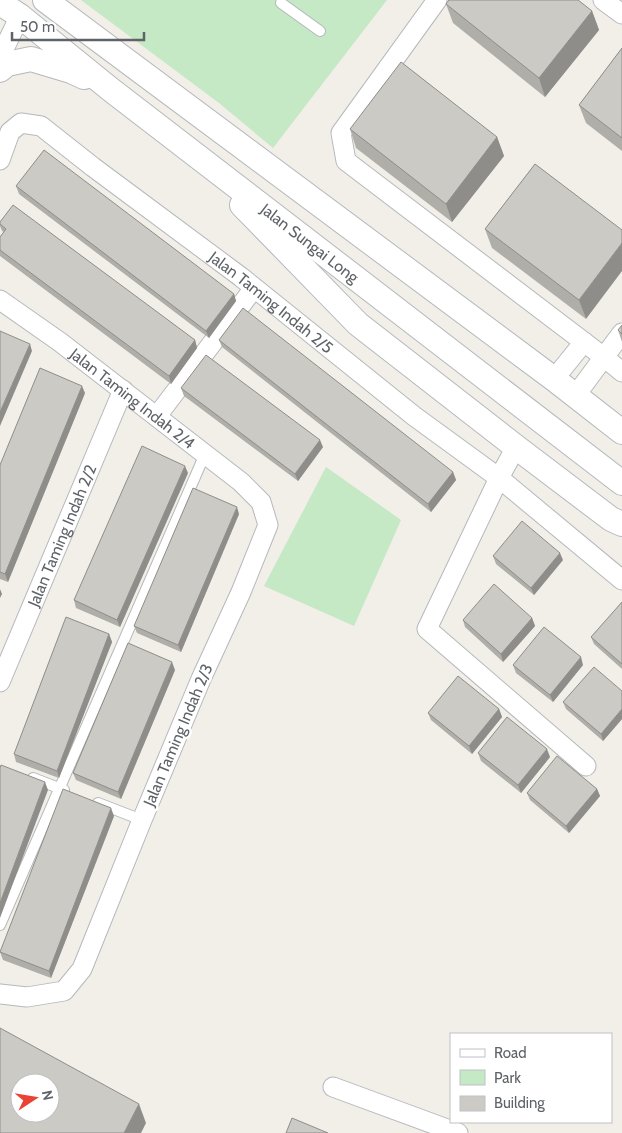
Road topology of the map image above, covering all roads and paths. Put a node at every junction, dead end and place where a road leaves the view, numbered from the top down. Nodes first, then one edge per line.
1 (437, 0) edge
2 (603, 0) edge
3 (49, 3) edge
4 (281, 3) dead end
5 (11, 5) edge
6 (622, 14) edge
7 (320, 31) dead end
8 (0, 56) edge
9 (0, 70) edge
10 (110, 89) junction
11 (182, 143) junction
12 (0, 160) edge
13 (254, 288) junction
14 (0, 300) edge
15 (622, 334) edge
16 (584, 342) junction
17 (605, 358) junction
18 (622, 372) edge
19 (554, 379) junction
20 (123, 390) junction
21 (574, 396) junction
22 (157, 416) junction
23 (622, 432) edge
24 (516, 447) junction
25 (205, 454) junction
26 (499, 478) junction
27 (622, 483) edge
28 (261, 502) joint
29 (622, 524) edge
30 (622, 580) edge
31 (0, 682) edge
32 (586, 766) dead end
33 (26, 776) edge
34 (60, 789) junction
35 (142, 820) junction
36 (0, 925) edge
37 (0, 994) edge
38 (333, 1087) dead end
39 (458, 1133) edge

1 - 16 street
2 - 6 street
3 - 5 street
3 - 19 street, Jalan Sungai Long
4 - 7 lane
5 - 8 street
5 - 10 street, Jalan Sungai Long
9 - 10 street
10 - 11 street, Jalan Sungai Long
11 - 24 street
11 - 27 street, Jalan Sungai Long
12 - 13 street, Jalan Taming Indah 2/5
13 - 22 street
13 - 26 street, Jalan Taming Indah 2/5
14 - 20 street, Jalan Taming Indah 2/4
15 - 17 street
16 - 17 street
16 - 19 street
17 - 18 street
17 - 21 street
19 - 21 street, Jalan Sungai Long
20 - 22 street, Jalan Taming Indah 2/4
20 - 31 street, Jalan Taming Indah 2/2
21 - 23 street, Jalan Sungai Long
22 - 25 street, Jalan Taming Indah 2/4
24 - 26 street
24 - 29 street
25 - 28 street, Jalan Taming Indah 2/4
25 - 34 lane
26 - 30 street, Jalan Taming Indah 2/5
26 - 32 street
28 - 35 street, Jalan Taming Indah 2/3
33 - 34 lane
34 - 35 lane
34 - 36 lane
35 - 37 street, Jalan Taming Indah 2/3
38 - 39 street

